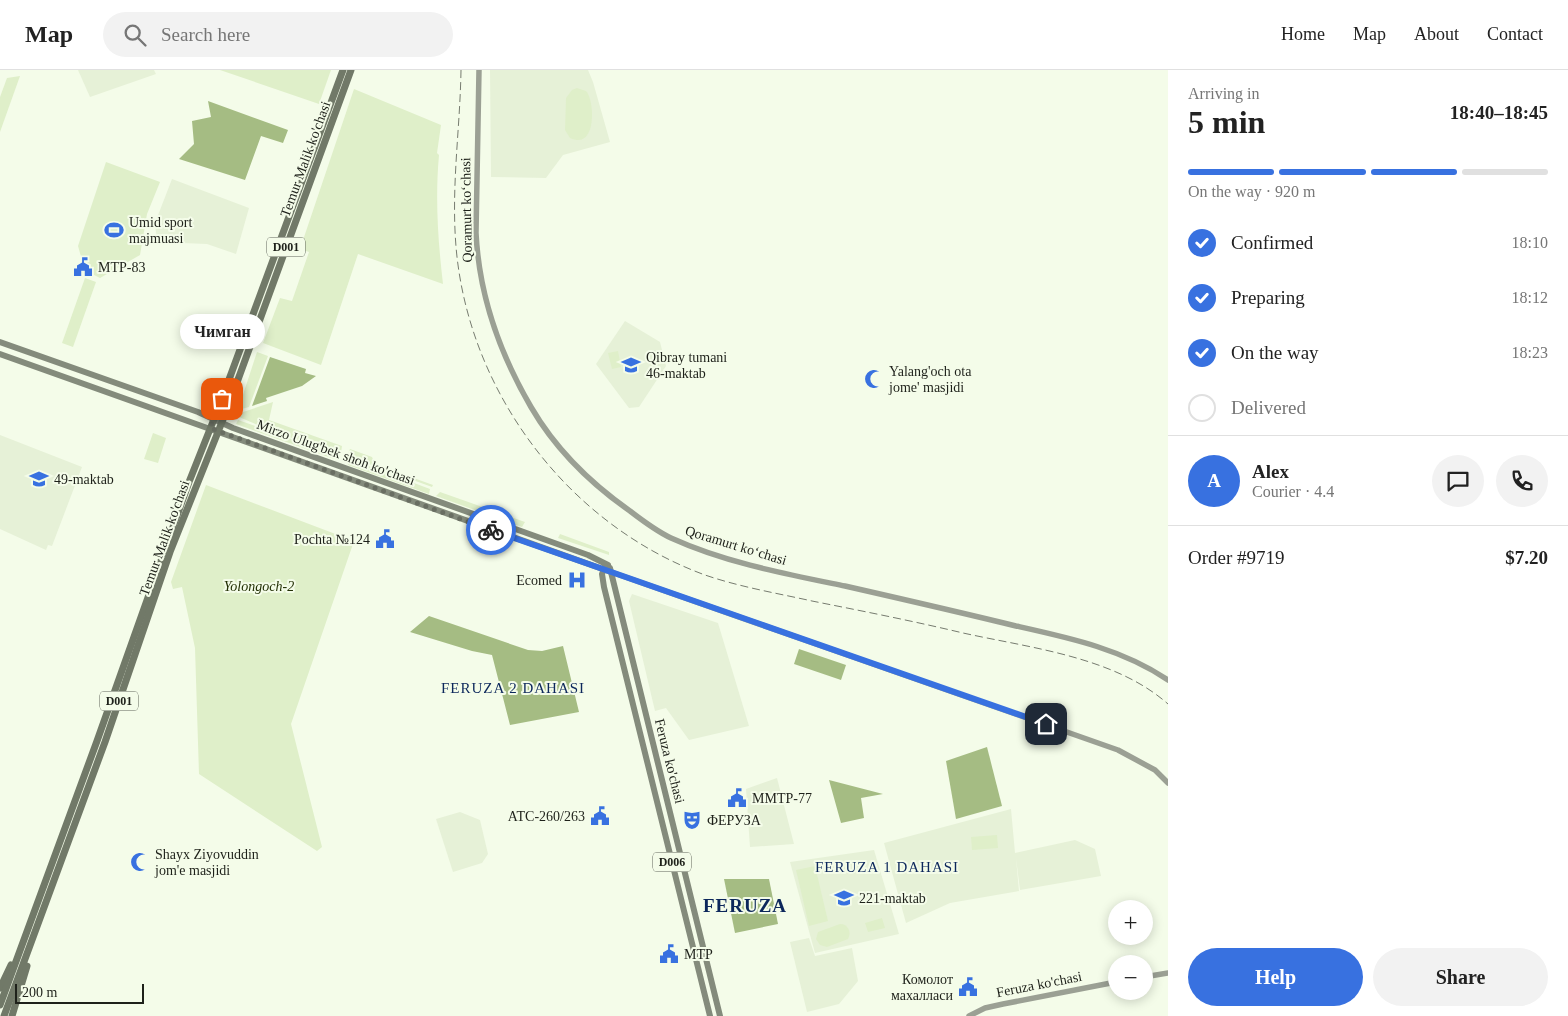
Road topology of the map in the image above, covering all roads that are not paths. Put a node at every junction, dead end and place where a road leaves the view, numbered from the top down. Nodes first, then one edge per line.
1 (343, 70) edge
2 (351, 70) edge
3 (481, 70) edge
4 (317, 140) junction
5 (324, 143) junction
6 (307, 178) junction
7 (0, 342) edge
8 (0, 354) edge
9 (65, 365) junction
10 (61, 375) junction
11 (108, 380) junction
12 (104, 391) junction
13 (214, 419) junction
14 (222, 423) junction
15 (210, 428) junction
16 (218, 432) junction
17 (298, 451) junction
18 (295, 460) junction
19 (601, 567) junction
20 (612, 572) junction
21 (634, 579) junction
22 (616, 589) junction
23 (1168, 679) edge
24 (640, 689) junction
25 (630, 691) junction
26 (1168, 783) edge
27 (29, 937) junction
28 (1168, 973) edge
29 (1153, 976) edge
30 (712, 984) junction
31 (1108, 984) edge
32 (703, 986) junction
33 (0, 988) edge
34 (0, 1006) edge
35 (4, 1016) edge
36 (12, 1016) edge
37 (710, 1016) edge
38 (720, 1016) edge
39 (969, 1016) edge

1 - 4 highway, Temur Malik ko'chasi / D001
2 - 5 highway, Temur Malik ko'chasi / D001
3 - 23 main road, Qoramurt koʻchasi
4 - 5 highway
4 - 6 highway, Temur Malik ko'chasi / D001
5 - 6 highway, Temur Malik ko'chasi / D001
6 - 13 highway, Temur Malik ko'chasi / D001
6 - 14 highway, Temur Malik ko'chasi / D001
7 - 9 main road, Mirzo Ulug'bek shoh ko'chasi
8 - 10 main road, Mirzo Ulug'bek shoh ko'chasi
9 - 10 main road
9 - 11 main road, Mirzo Ulug'bek shoh ko'chasi
10 - 12 main road, Mirzo Ulug'bek shoh ko'chasi
11 - 12 main road
11 - 13 main road, Mirzo Ulug'bek shoh ko'chasi
12 - 15 main road, Mirzo Ulug'bek shoh ko'chasi
13 - 14 main road, Mirzo Ulug'bek shoh ko'chasi
13 - 15 highway, Temur Malik ko'chasi / D001
14 - 16 highway, Temur Malik ko'chasi / D001
14 - 17 main road, Mirzo Ulug'bek shoh ko'chasi
15 - 16 main road, Mirzo Ulug'bek shoh ko'chasi
15 - 27 highway, Temur Malik ko'chasi / D001
16 - 18 main road, Mirzo Ulug'bek shoh ko'chasi
16 - 27 highway, Temur Malik ko'chasi / D001
17 - 18 main road
17 - 19 main road, Mirzo Ulug'bek shoh ko'chasi
18 - 19 main road, Mirzo Ulug'bek shoh ko'chasi
19 - 20 main road, Feruza ko'chasi
19 - 21 main road
19 - 25 main road, Feruza ko'chasi / D006
20 - 21 main road
20 - 22 main road, Feruza ko'chasi / D006
21 - 22 main road
21 - 26 main road
22 - 24 main road, Feruza ko'chasi / D006
24 - 25 main road
24 - 30 main road, Feruza ko'chasi / D006
25 - 32 main road, Feruza ko'chasi / D006
27 - 33 highway
27 - 34 highway, Temur Malik ko'chasi / D001
27 - 35 highway, Temur Malik ko'chasi / D001
27 - 36 highway
28 - 29 main road
30 - 32 main road
30 - 38 main road, Feruza ko'chasi / D006
31 - 39 main road, Feruza ko'chasi
32 - 37 main road, Feruza ko'chasi / D006

